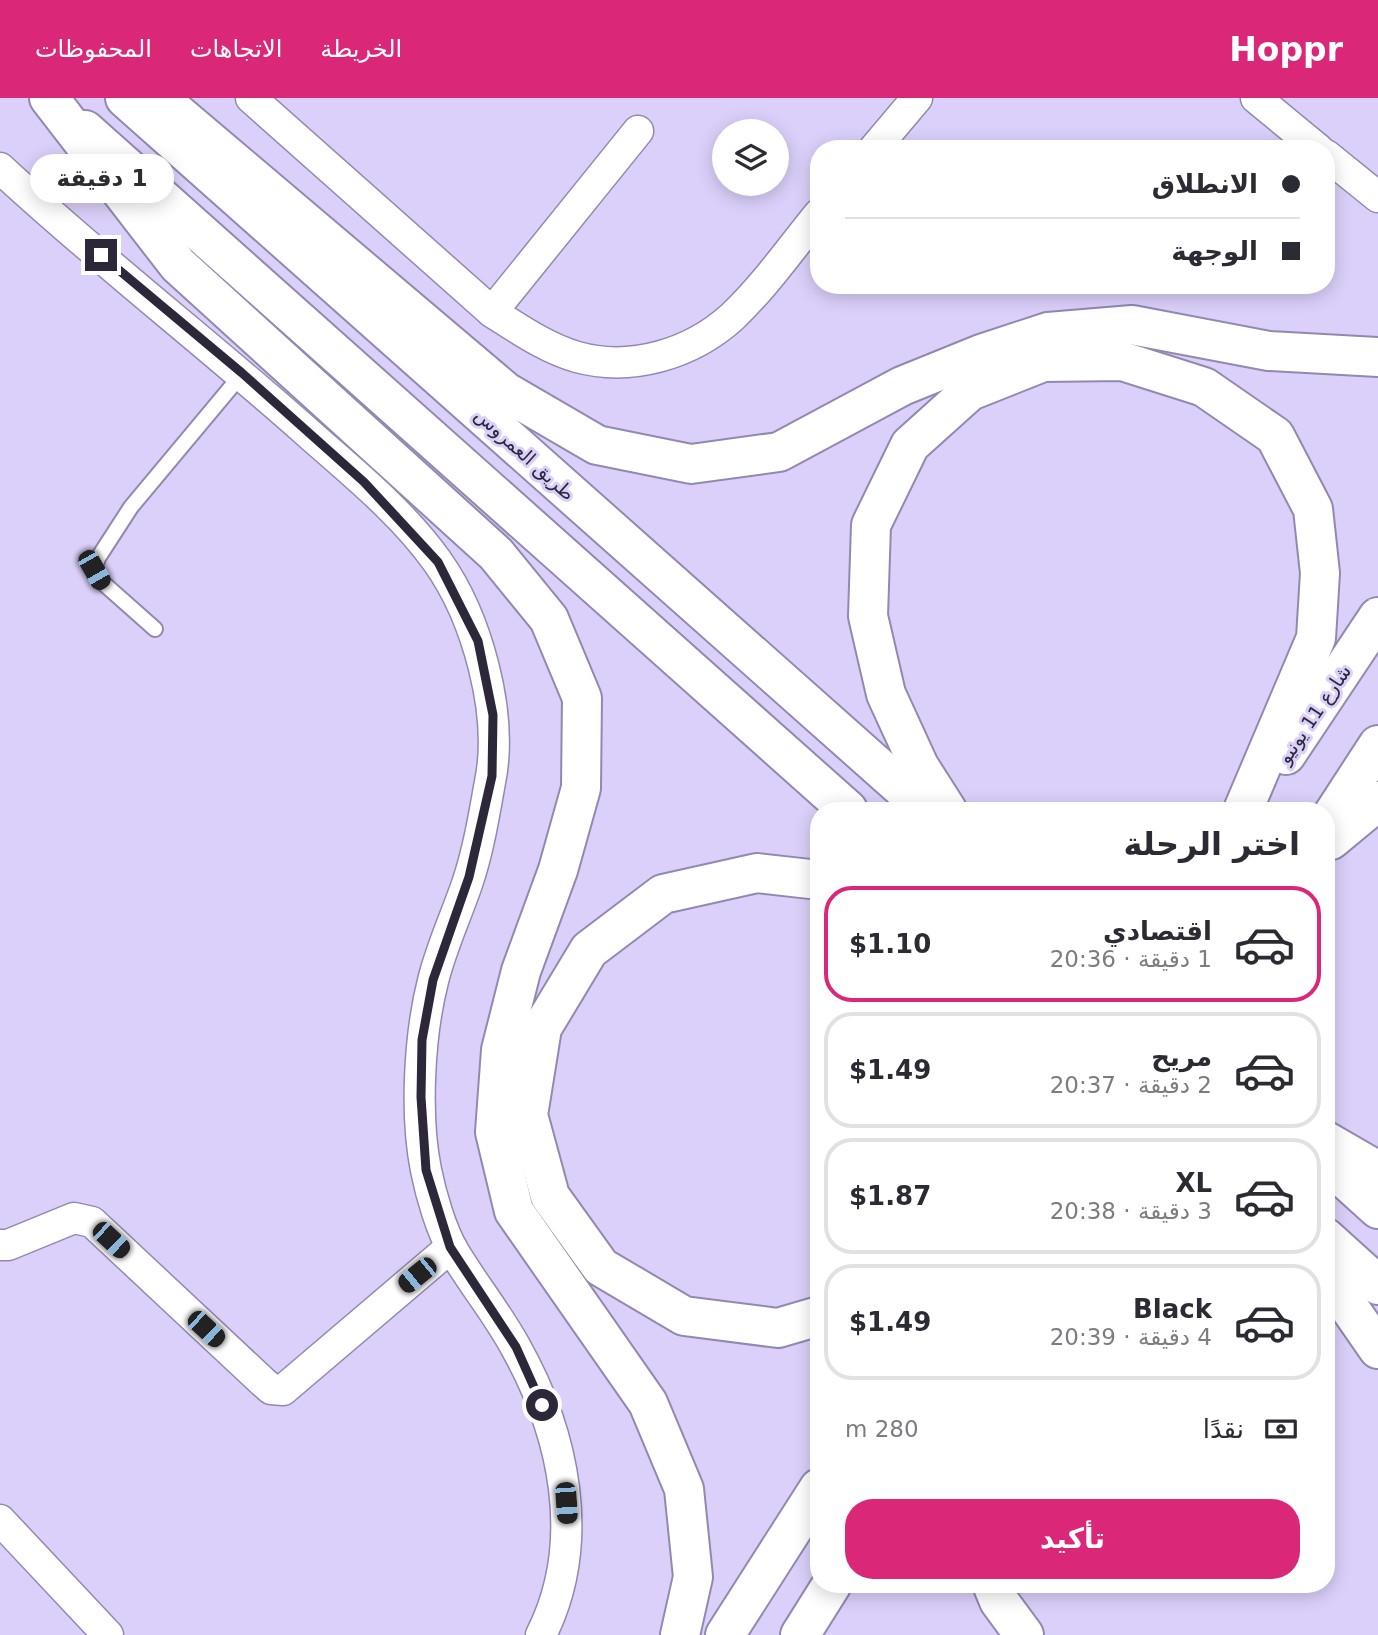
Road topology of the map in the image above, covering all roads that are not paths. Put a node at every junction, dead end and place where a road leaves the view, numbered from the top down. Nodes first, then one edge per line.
1 (49, 98) edge
2 (125, 98) edge
3 (159, 98) edge
4 (251, 98) edge
5 (917, 98) edge
6 (1256, 98) edge
7 (638, 131) dead end
8 (882, 140) edge
9 (1307, 140) edge
10 (1335, 162) edge
11 (0, 168) edge
12 (1378, 197) edge
13 (810, 225) edge
14 (492, 312) junction
15 (1378, 356) edge
16 (242, 373) junction
17 (1378, 617) edge
18 (155, 629) dead end
19 (1378, 745) edge
20 (1378, 801) edge
21 (839, 802) edge
22 (917, 802) edge
23 (942, 802) edge
24 (1246, 802) edge
25 (1254, 802) edge
26 (1335, 811) edge
27 (1335, 837) edge
28 (810, 879) edge
29 (1335, 1146) edge
30 (1335, 1170) edge
31 (1378, 1171) edge
32 (1378, 1209) edge
33 (0, 1245) edge
34 (1335, 1246) edge
35 (450, 1247) junction
36 (1378, 1285) edge
37 (1335, 1287) edge
38 (810, 1319) edge
39 (1378, 1349) edge
40 (810, 1502) edge
41 (0, 1520) edge
42 (826, 1593) edge
43 (996, 1593) edge
44 (108, 1635) edge
45 (541, 1635) edge
46 (680, 1635) edge
47 (725, 1635) edge
48 (800, 1635) edge
49 (1024, 1635) edge

1 - 21 main road
1 - 46 main road
2 - 22 main road, طريق العمروس
3 - 15 main road
4 - 14 street
5 - 8 street
6 - 9 street
7 - 14 street
10 - 12 street
11 - 16 street
13 - 14 street
16 - 18 lane
16 - 35 street
17 - 25 main road, شارع 11 يونيو
19 - 26 main road
20 - 27 main road
23 - 24 main road
28 - 38 main road
29 - 31 main road
30 - 32 main road
33 - 35 street
34 - 36 main road
35 - 45 street
37 - 39 main road
40 - 47 main road
41 - 44 street
42 - 48 main road
43 - 49 main road

